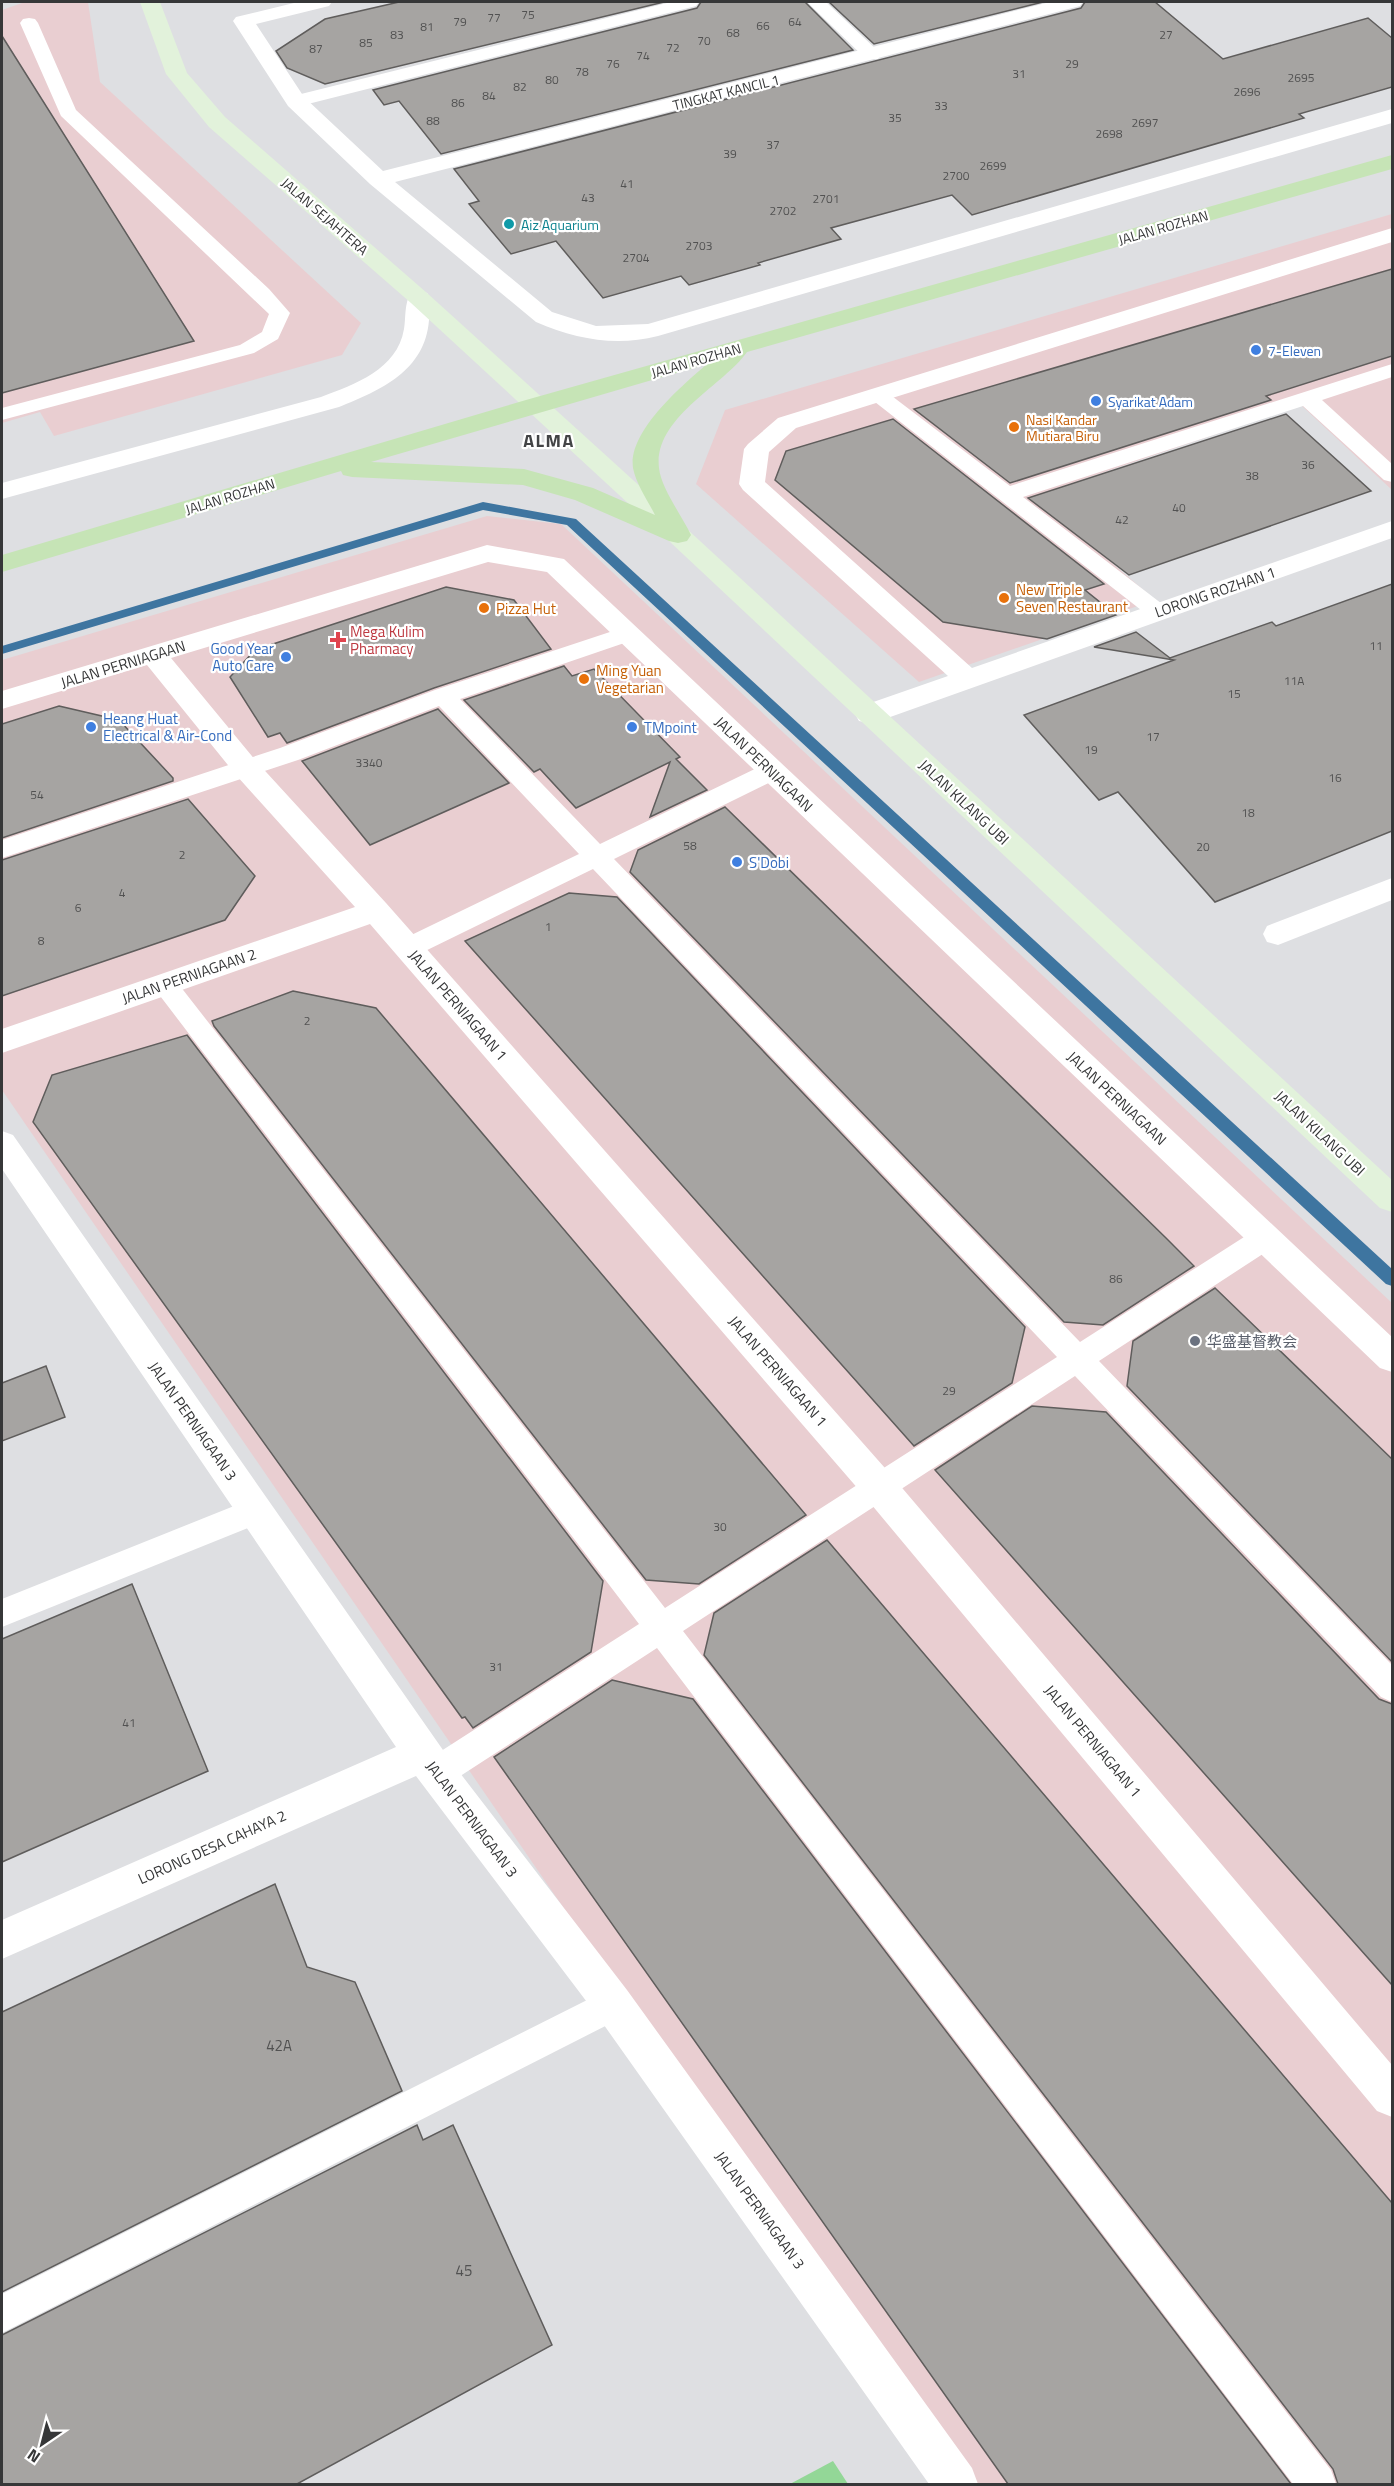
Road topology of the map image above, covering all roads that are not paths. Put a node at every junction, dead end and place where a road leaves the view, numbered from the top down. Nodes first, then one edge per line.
1 (150, 2) edge
2 (322, 2) edge
3 (690, 2) edge
4 (816, 2) edge
5 (1073, 2) edge
6 (29, 23) dead end
7 (872, 55) junction
8 (296, 101) junction
9 (1392, 116) edge
10 (1392, 162) edge
11 (378, 179) junction
12 (1392, 235) edge
13 (419, 298) junction
14 (740, 348) junction
15 (1392, 370) edge
16 (878, 395) junction
17 (1307, 398) junction
18 (535, 405) junction
19 (2, 414) edge
20 (326, 467) junction
21 (1392, 475) edge
22 (2, 491) edge
23 (1006, 495) junction
24 (1392, 529) edge
25 (678, 535) junction
26 (2, 564) edge
27 (1158, 612) junction
28 (628, 634) junction
29 (153, 655) junction
30 (968, 679) junction
31 (443, 696) junction
32 (2, 700) edge
33 (868, 714) junction
34 (246, 768) junction
35 (772, 771) junction
36 (2, 849) edge
37 (598, 857) junction
38 (1392, 889) edge
39 (376, 911) junction
40 (1278, 934) dead end
41 (408, 948) junction
42 (164, 984) junction
43 (2, 1041) edge
44 (2, 1144) edge
45 (1392, 1200) edge
46 (1265, 1238) junction
47 (1392, 1358) edge
48 (1078, 1359) junction
49 (879, 1487) junction
50 (254, 1511) junction
51 (2, 1613) edge
52 (661, 1628) junction
53 (1392, 1687) edge
54 (429, 1764) junction
55 (2, 1940) edge
56 (612, 2004) junction
57 (1392, 2096) edge
58 (2, 2314) edge
59 (956, 2484) edge
60 (1317, 2484) edge

1 - 13 main road, JALAN SEJAHTERA
2 - 8 street
3 - 8 lane
4 - 7 lane
5 - 7 street, TINGKAT KANCIL 1
6 - 19 lane
7 - 11 street, TINGKAT KANCIL 1
8 - 11 street
9 - 11 street
10 - 14 main road, JALAN ROZHAN
12 - 16 street
13 - 18 main road, JALAN SEJAHTERA
13 - 22 street
14 - 18 main road, JALAN ROZHAN
14 - 25 main road
15 - 17 lane
16 - 23 lane
16 - 30 street
17 - 21 lane
17 - 23 lane
18 - 20 main road, JALAN ROZHAN
18 - 25 main road, JALAN KILANG UBI
20 - 25 main road
20 - 26 main road, JALAN ROZHAN
23 - 27 lane
24 - 27 street, LORONG ROZHAN 1
25 - 33 main road, JALAN KILANG UBI
27 - 30 street, LORONG ROZHAN 1
28 - 29 street, JALAN PERNIAGAAN
28 - 31 lane
28 - 35 street, JALAN PERNIAGAAN
29 - 32 street, JALAN PERNIAGAAN
29 - 34 street, JALAN PERNIAGAAN 1
30 - 33 street, LORONG ROZHAN 1
31 - 34 lane
31 - 37 lane
33 - 45 main road, JALAN KILANG UBI
34 - 36 lane
34 - 39 street, JALAN PERNIAGAAN 1
35 - 37 lane
35 - 46 street, JALAN PERNIAGAAN
37 - 41 lane
37 - 48 lane
38 - 40 street
39 - 41 street, JALAN PERNIAGAAN 1
39 - 42 street, JALAN PERNIAGAAN 2
41 - 49 street, JALAN PERNIAGAAN 1
42 - 43 street, JALAN PERNIAGAAN 2
42 - 52 lane
44 - 50 street, JALAN PERNIAGAAN 3
46 - 47 street, JALAN PERNIAGAAN
46 - 48 lane
48 - 49 lane
48 - 53 lane
49 - 52 lane
49 - 57 street, JALAN PERNIAGAAN 1
50 - 51 lane
50 - 54 street, JALAN PERNIAGAAN 3
52 - 54 lane
52 - 60 lane
54 - 55 street, LORONG DESA CAHAYA 2
54 - 56 street, JALAN PERNIAGAAN 3
56 - 58 lane
56 - 59 street, JALAN PERNIAGAAN 3

